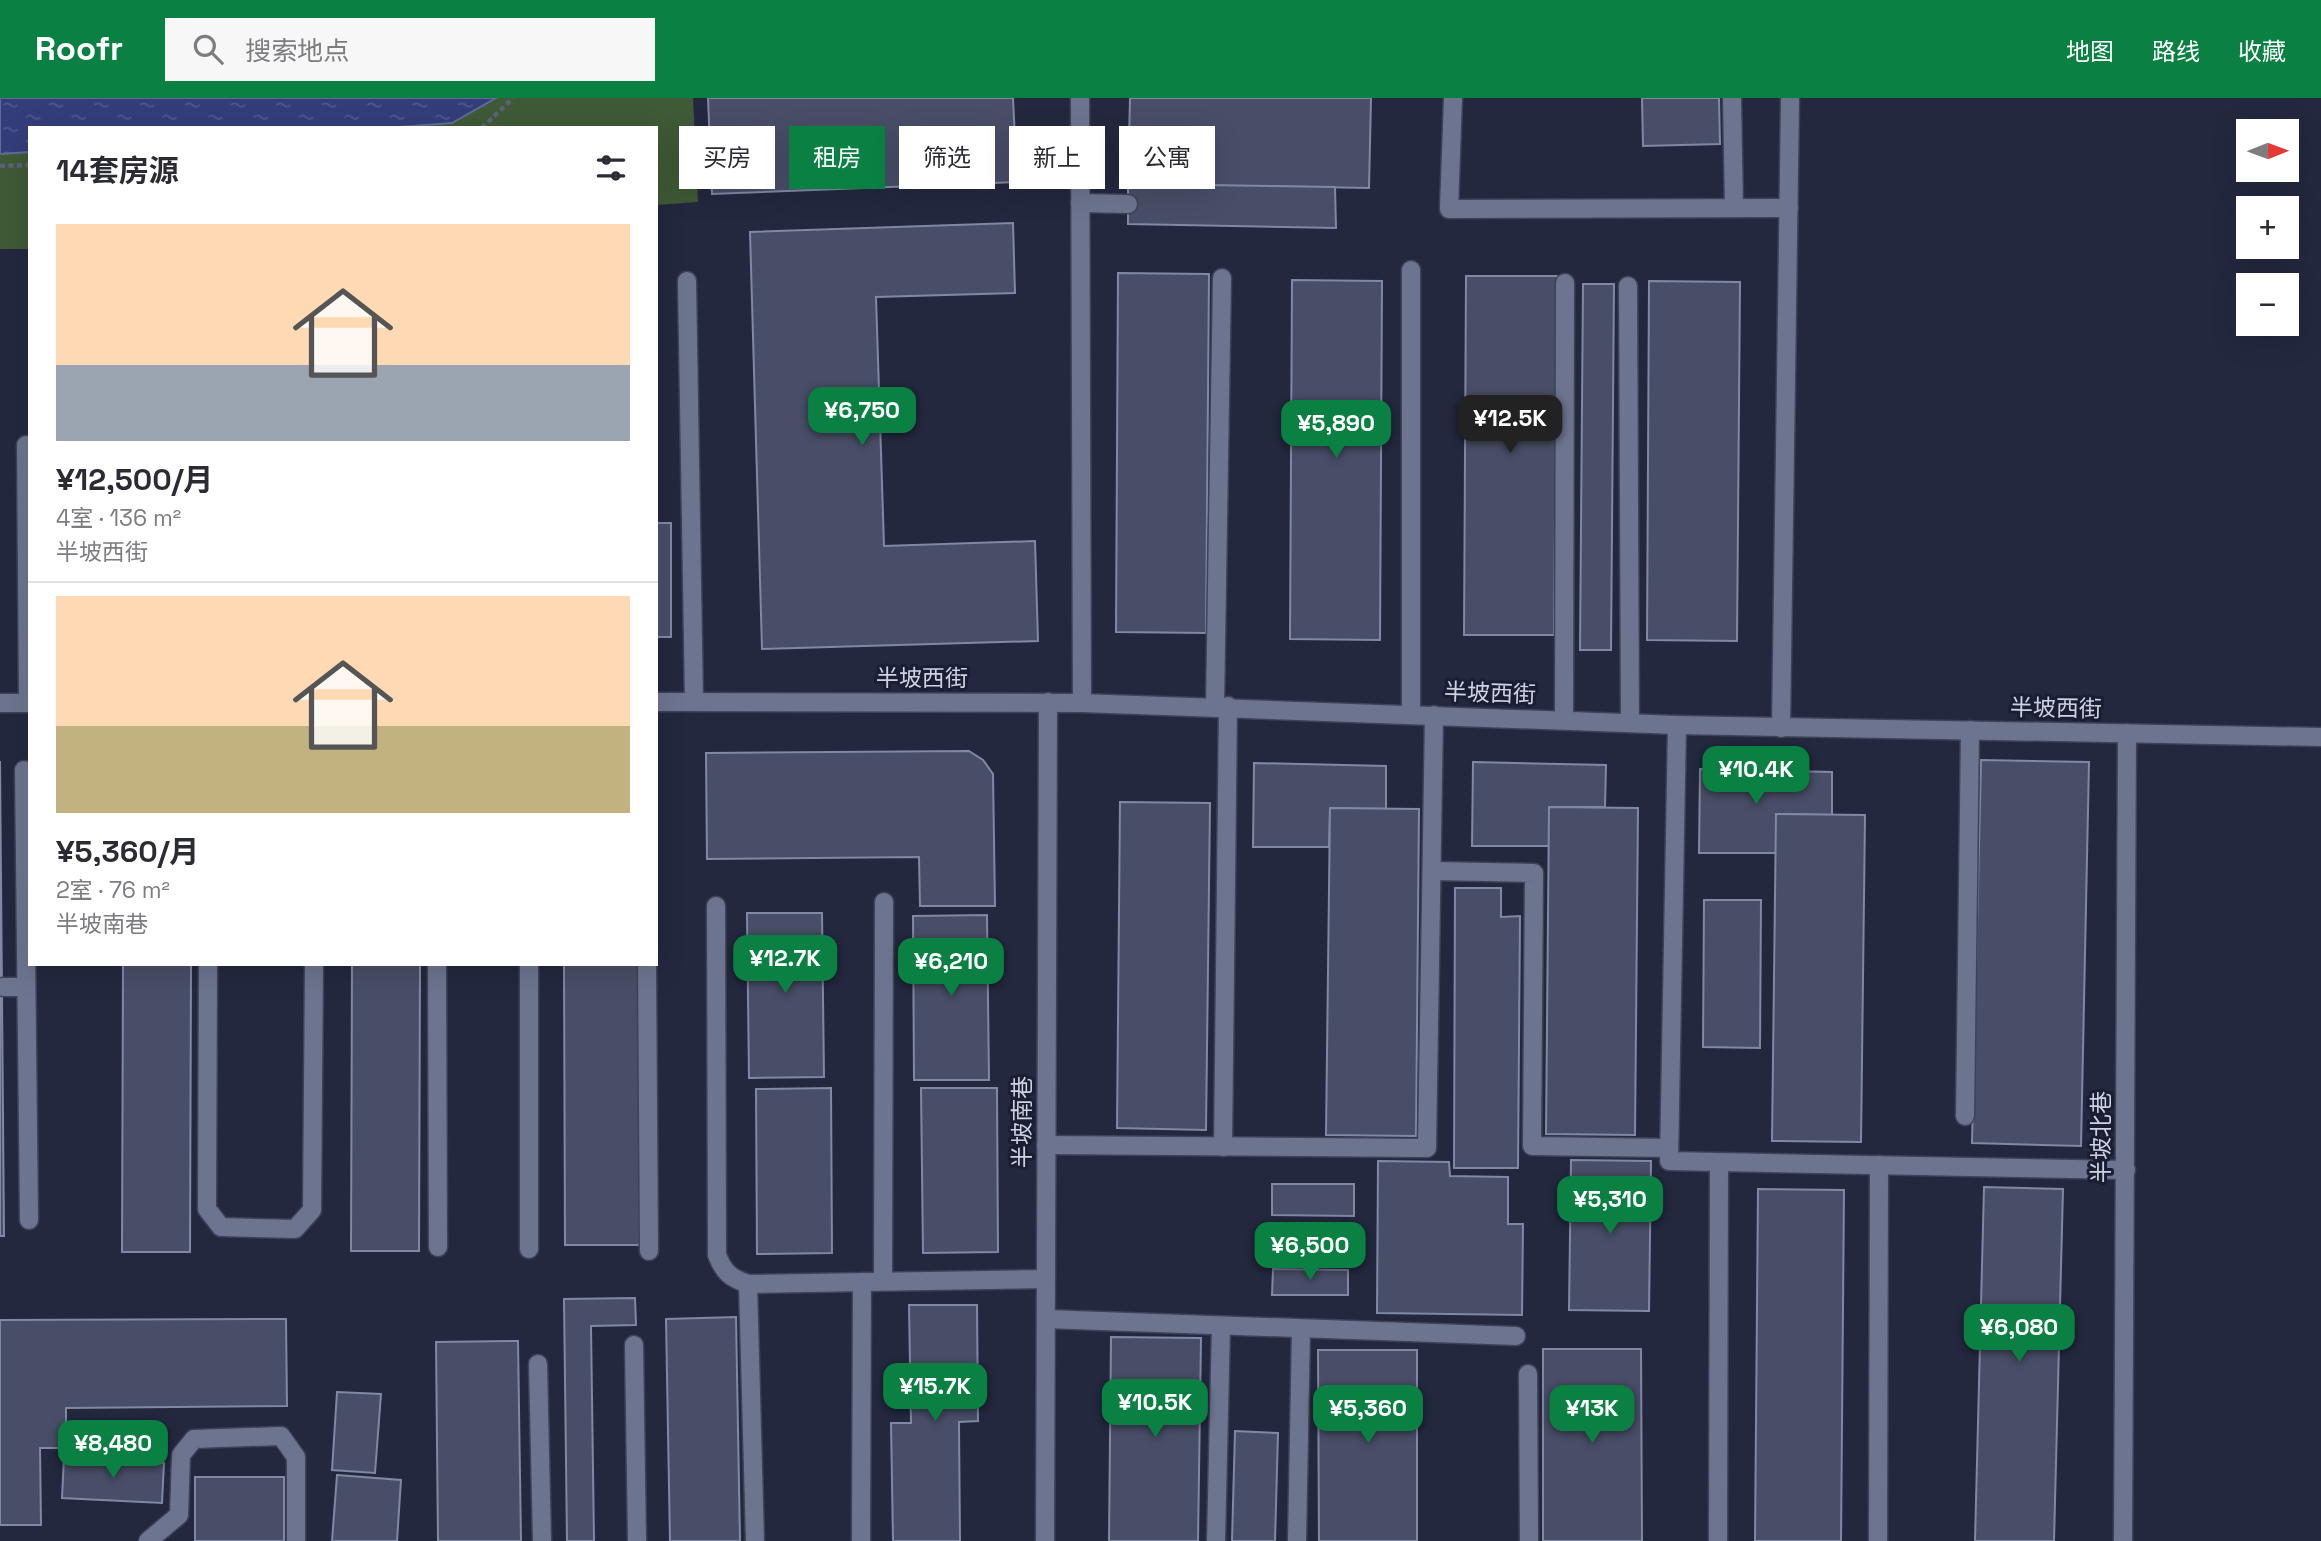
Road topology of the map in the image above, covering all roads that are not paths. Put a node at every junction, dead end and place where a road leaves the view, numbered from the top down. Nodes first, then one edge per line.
1 (1080, 98) edge
2 (1453, 98) edge
3 (1732, 98) edge
4 (1790, 100) dead end
5 (1080, 203) junction
6 (1128, 204) dead end
7 (1734, 208) junction
8 (1789, 208) junction
9 (1411, 270) dead end
10 (1222, 278) dead end
11 (687, 281) dead end
12 (1565, 283) dead end
13 (1628, 286) dead end
14 (26, 445) dead end
15 (28, 617) edge
16 (658, 702) edge
17 (694, 702) junction
18 (1048, 702) junction
19 (0, 703) edge
20 (28, 703) edge
21 (1082, 703) junction
22 (1222, 706) junction
23 (1411, 714) junction
24 (1434, 715) junction
25 (1564, 720) junction
26 (1630, 723) junction
27 (1677, 725) junction
28 (1780, 727) junction
29 (1970, 730) junction
30 (2127, 733) junction
31 (2321, 737) edge
32 (24, 769) dead end
33 (1432, 871) junction
34 (884, 902) dead end
35 (716, 906) dead end
36 (208, 966) edge
37 (314, 966) edge
38 (437, 966) edge
39 (529, 966) edge
40 (647, 966) edge
41 (3, 987) dead end
42 (26, 987) junction
43 (1965, 1116) dead end
44 (1046, 1145) junction
45 (1223, 1147) junction
46 (1670, 1148) junction
47 (1719, 1161) junction
48 (1879, 1165) junction
49 (2126, 1170) junction
50 (29, 1220) dead end
51 (438, 1247) dead end
52 (529, 1249) dead end
53 (649, 1251) dead end
54 (1046, 1279) junction
55 (883, 1281) junction
56 (862, 1282) junction
57 (748, 1284) junction
58 (1046, 1320) junction
59 (1221, 1325) junction
60 (1301, 1329) junction
61 (1516, 1336) dead end
62 (634, 1345) dead end
63 (538, 1364) dead end
64 (1528, 1374) dead end
65 (148, 1541) edge
66 (296, 1541) edge
67 (542, 1541) edge
68 (637, 1541) edge
69 (755, 1541) edge
70 (861, 1541) edge
71 (1045, 1541) edge
72 (1216, 1541) edge
73 (1297, 1541) edge
74 (1529, 1541) edge
75 (1718, 1541) edge
76 (1878, 1541) edge
77 (2123, 1541) edge

1 - 5 street
2 - 7 street
3 - 7 street
4 - 8 street
5 - 6 street
5 - 21 street
7 - 8 street
8 - 28 street
9 - 23 street
10 - 22 street
11 - 17 street
12 - 25 street
13 - 26 street
14 - 15 street
16 - 17 street, 半坡西街
17 - 18 street, 半坡西街
18 - 21 street, 半坡西街
18 - 44 street, 半坡南巷
19 - 20 street
21 - 22 street, 半坡西街
22 - 23 street, 半坡西街
22 - 45 street
23 - 24 street, 半坡西街
24 - 25 street, 半坡西街
24 - 33 street
25 - 26 street, 半坡西街
26 - 27 street, 半坡西街
27 - 28 street, 半坡西街
27 - 46 street
28 - 29 street, 半坡西街
29 - 30 street, 半坡西街
29 - 43 street
30 - 31 street, 半坡西街
30 - 49 street, 半坡北巷
32 - 42 street
33 - 45 street
33 - 46 street
34 - 55 street
35 - 57 street
36 - 37 street
38 - 51 street
39 - 52 street
40 - 53 street
41 - 42 street
42 - 50 street
44 - 45 street
44 - 54 street, 半坡南巷
46 - 47 street
47 - 48 street
47 - 75 street
48 - 49 street
48 - 76 street
49 - 77 street, 半坡北巷
54 - 55 street
54 - 58 street, 半坡南巷
55 - 56 street
56 - 57 street
56 - 70 street
57 - 69 street
58 - 59 street
58 - 71 street, 半坡南巷
59 - 60 street
59 - 72 street
60 - 61 street
60 - 73 street
62 - 68 street
63 - 67 street
64 - 74 street
65 - 66 street

